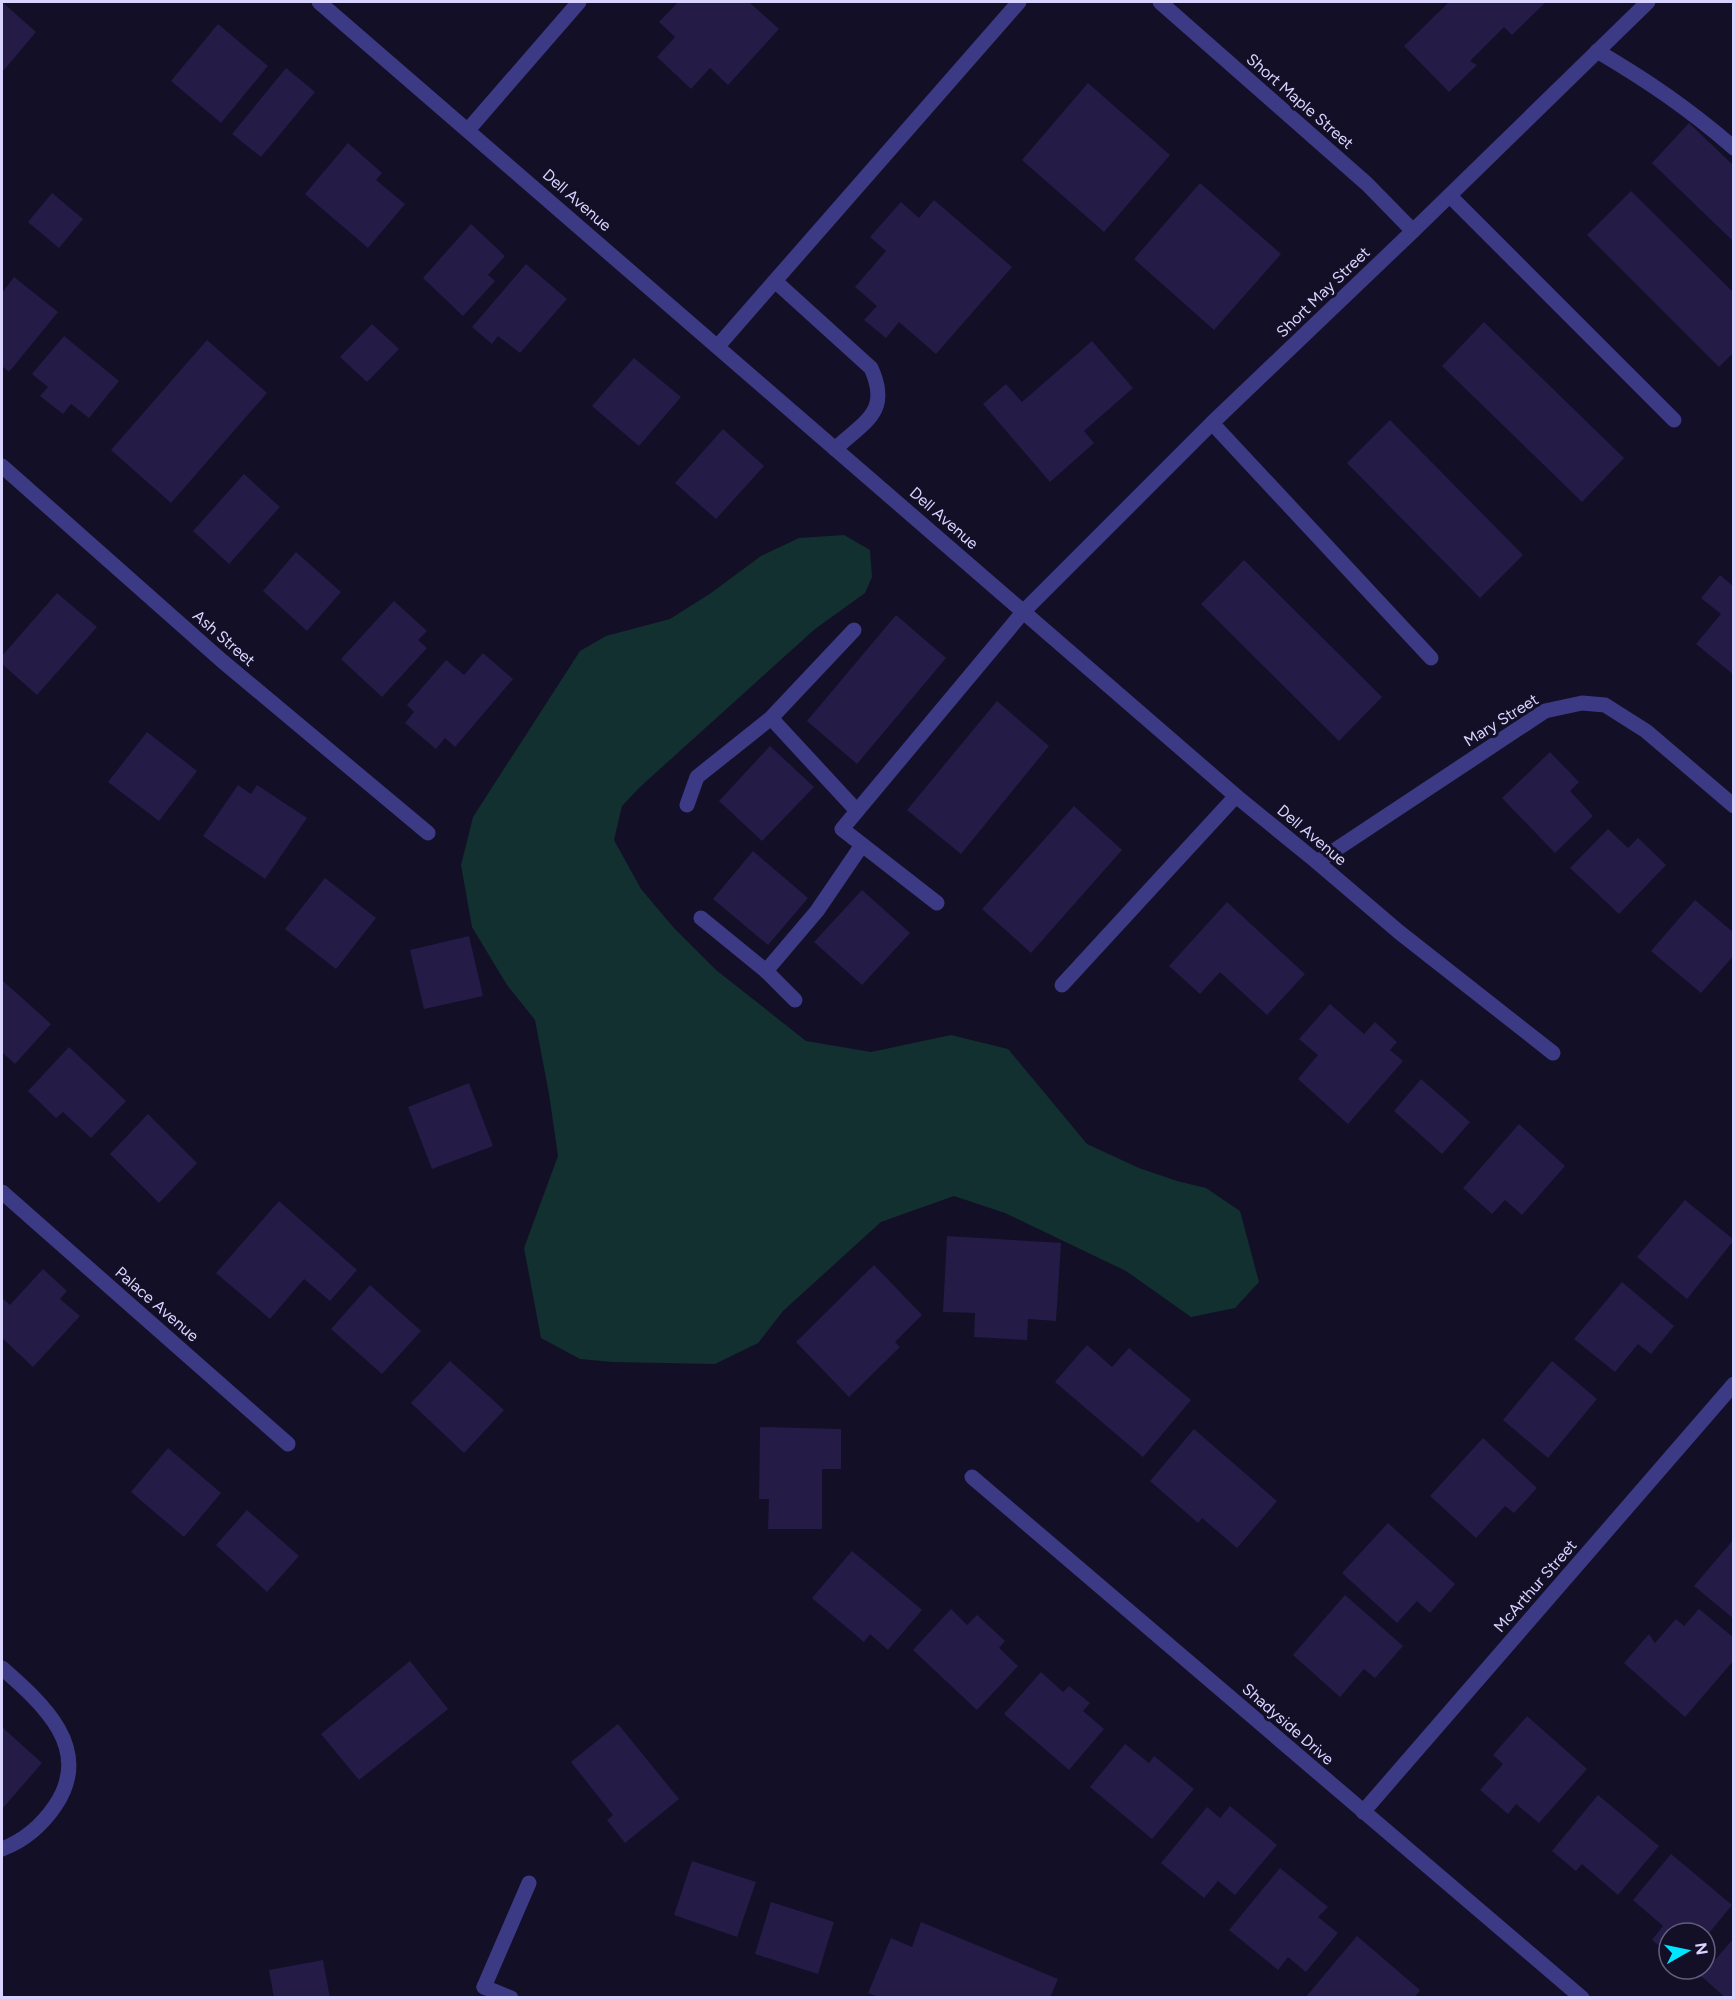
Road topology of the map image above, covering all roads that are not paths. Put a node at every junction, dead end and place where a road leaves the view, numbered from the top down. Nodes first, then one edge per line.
1 (319, 2) edge
2 (579, 2) edge
3 (1019, 2) edge
4 (1160, 2) edge
5 (1648, 2) edge
6 (1597, 51) junction
7 (468, 130) junction
8 (1734, 148) edge
9 (1450, 196) junction
10 (1413, 231) junction
11 (775, 281) junction
12 (718, 346) junction
13 (1674, 420) dead end
14 (1212, 423) junction
15 (835, 448) junction
16 (2, 466) edge
17 (1024, 611) junction
18 (854, 630) dead end
19 (1431, 658) dead end
20 (771, 718) junction
21 (1236, 796) junction
22 (687, 805) dead end
23 (1734, 806) edge
24 (857, 810) junction
25 (428, 833) dead end
26 (862, 845) junction
27 (1317, 862) junction
28 (937, 903) dead end
29 (701, 918) dead end
30 (766, 971) junction
31 (1062, 984) dead end
32 (795, 1000) dead end
33 (1553, 1053) dead end
34 (2, 1192) edge
35 (1734, 1384) edge
36 (288, 1444) dead end
37 (972, 1477) dead end
38 (2, 1668) edge
39 (1363, 1812) junction
40 (2, 1849) edge
41 (529, 1883) dead end
42 (511, 1998) edge
43 (1582, 1998) edge

1 - 7 street, Dell Avenue
2 - 7 street
3 - 11 street
4 - 10 street, Short Maple Street
5 - 6 street, Short May Street
6 - 8 street
6 - 9 street, Short May Street
7 - 12 street, Dell Avenue
9 - 10 street, Short May Street
9 - 13 street
10 - 14 street, Short May Street
11 - 12 street
11 - 15 street
12 - 15 street, Dell Avenue
14 - 17 street, Short May Street
14 - 19 street
15 - 17 street, Dell Avenue
16 - 25 street, Ash Street
17 - 21 street, Dell Avenue
17 - 24 street, Short May Street
18 - 20 street
20 - 22 street
20 - 24 street
21 - 27 street, Dell Avenue
21 - 31 street
23 - 27 street, Mary Street
24 - 26 street, Short May Street
26 - 28 street
26 - 30 street
27 - 33 street, Dell Avenue
29 - 30 street
30 - 32 street
34 - 36 street, Palace Avenue
35 - 39 street, McArthur Street
37 - 39 street, Shadyside Drive
38 - 40 street
39 - 43 street, Shadyside Drive
41 - 42 street

